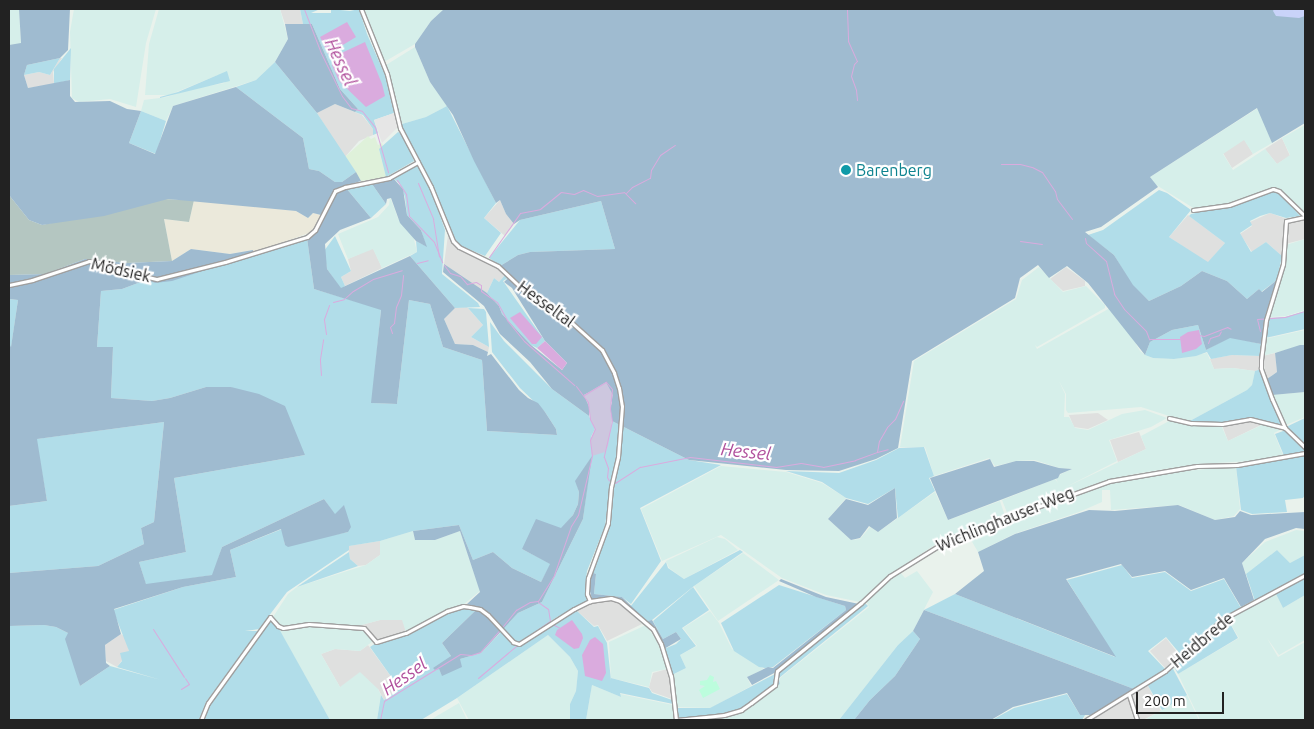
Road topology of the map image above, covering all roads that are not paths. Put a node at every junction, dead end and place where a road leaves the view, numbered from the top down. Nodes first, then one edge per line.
1 (361, 9) edge
2 (418, 162) junction
3 (1193, 210) dead end
4 (9, 285) edge
5 (1169, 418) dead end
6 (1285, 428) junction
7 (1305, 447) edge
8 (1305, 453) edge
9 (1305, 575) edge
10 (590, 601) junction
11 (1129, 695) junction
12 (201, 720) edge
13 (676, 720) edge
14 (1086, 720) edge
15 (1137, 720) edge

1 - 2 street, Hesseltal
2 - 4 street, Mödsiek
2 - 10 street, Hesseltal
3 - 6 street
5 - 6 street
6 - 7 street
8 - 13 street, Wichlinghauser Weg
9 - 11 street, Heidbrede
10 - 12 street
10 - 13 street
11 - 14 street, Heidbrede
11 - 15 street

